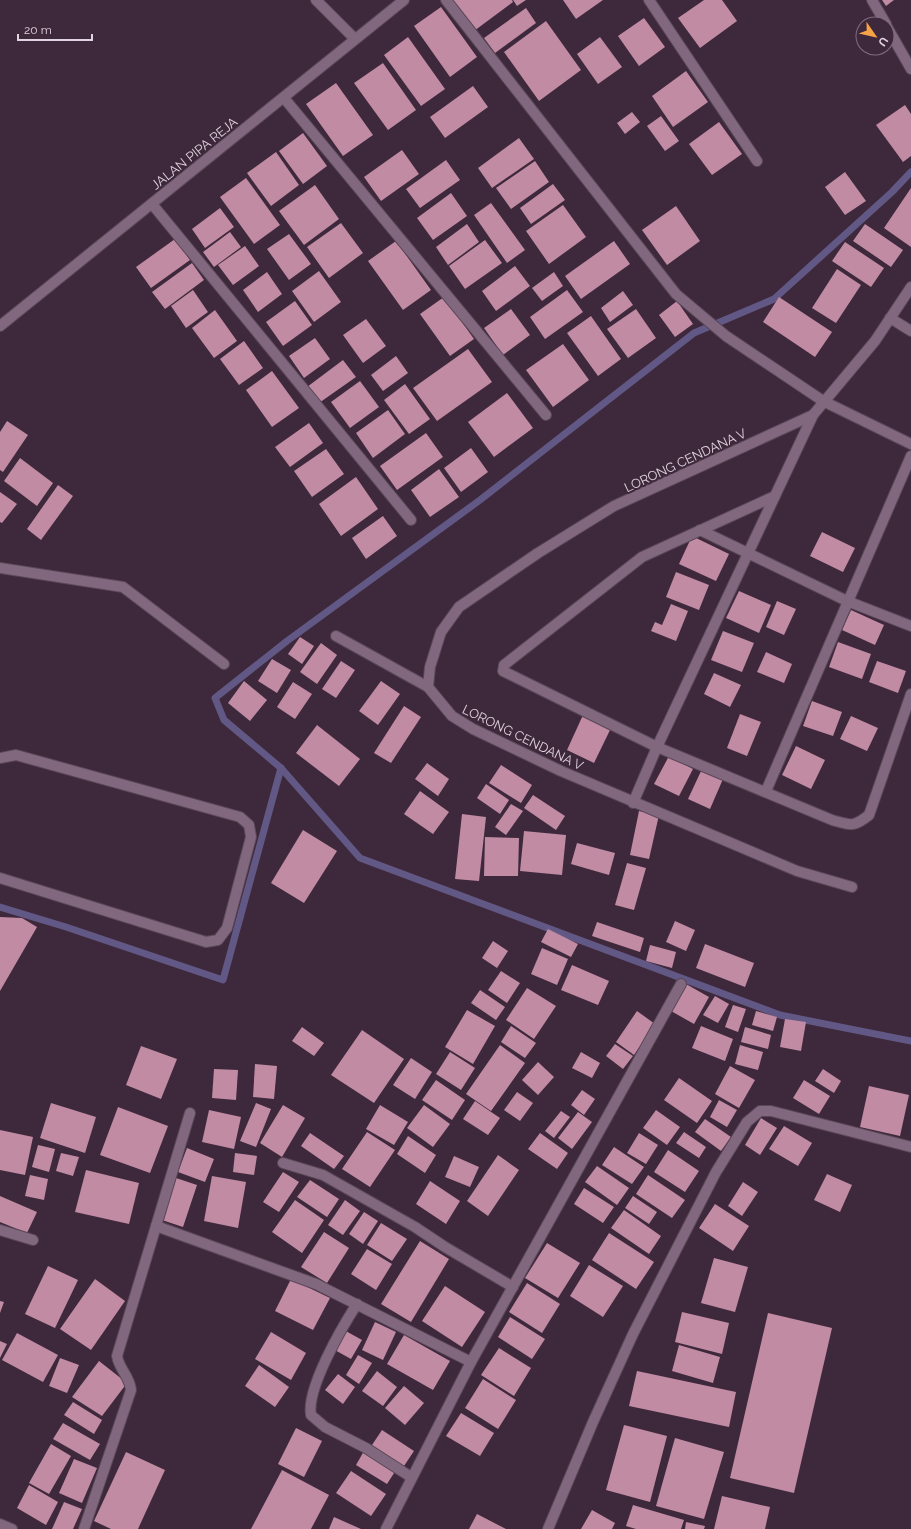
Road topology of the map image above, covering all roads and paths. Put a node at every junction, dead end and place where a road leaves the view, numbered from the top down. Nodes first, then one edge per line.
1 (316, 0) edge
2 (404, 0) edge
3 (446, 0) edge
4 (649, 0) edge
5 (872, 0) edge
6 (881, 16) edge
7 (355, 39) junction
8 (895, 41) edge
9 (911, 69) edge
10 (284, 98) junction
11 (757, 161) dead end
12 (152, 204) junction
13 (911, 287) edge
14 (890, 318) junction
15 (0, 326) edge
16 (911, 331) edge
17 (823, 401) junction
18 (546, 415) dead end
19 (813, 415) junction
20 (911, 444) edge
21 (911, 456) edge
22 (776, 496) junction
23 (412, 520) dead end
24 (700, 530) junction
25 (749, 553) junction
26 (0, 568) edge
27 (847, 601) junction
28 (911, 626) edge
29 (336, 636) dead end
30 (224, 664) dead end
31 (428, 687) junction
32 (911, 694) edge
33 (657, 747) junction
34 (0, 758) edge
35 (766, 791) junction
36 (633, 803) junction
37 (0, 878) edge
38 (852, 887) dead end
39 (681, 984) dead end
40 (190, 1114) dead end
41 (911, 1147) edge
42 (283, 1163) dead end
43 (156, 1226) junction
44 (0, 1230) edge
45 (33, 1240) dead end
46 (513, 1287) junction
47 (357, 1304) junction
48 (471, 1362) junction
49 (411, 1477) junction
50 (0, 1524) edge
51 (12, 1529) edge
52 (84, 1529) edge
53 (386, 1529) edge
54 (548, 1529) edge

1 - 7 street
2 - 7 street, JALAN PIPA REJA
3 - 17 street
4 - 11 street
5 - 6 street
7 - 10 street, JALAN PIPA REJA
8 - 9 street
10 - 12 street, JALAN PIPA REJA
10 - 18 street
12 - 15 street, JALAN PIPA REJA
12 - 23 street
13 - 14 street
14 - 16 street
14 - 17 street
17 - 19 street
17 - 20 street
19 - 22 street
19 - 31 street, LORONG CENDANA V
21 - 27 street
22 - 24 street
22 - 25 street
24 - 25 street
24 - 33 street
25 - 27 street
25 - 33 street
26 - 30 street
27 - 28 street
27 - 35 street
29 - 31 street
31 - 36 street, LORONG CENDANA V
32 - 35 street
33 - 35 street
33 - 36 street
34 - 37 street
36 - 38 street, LORONG CENDANA V
39 - 46 street
40 - 43 street
41 - 54 street
42 - 46 street
43 - 47 street
43 - 52 street
44 - 45 street
46 - 48 street
47 - 48 street
47 - 49 street
48 - 49 street
49 - 53 street
50 - 51 street

